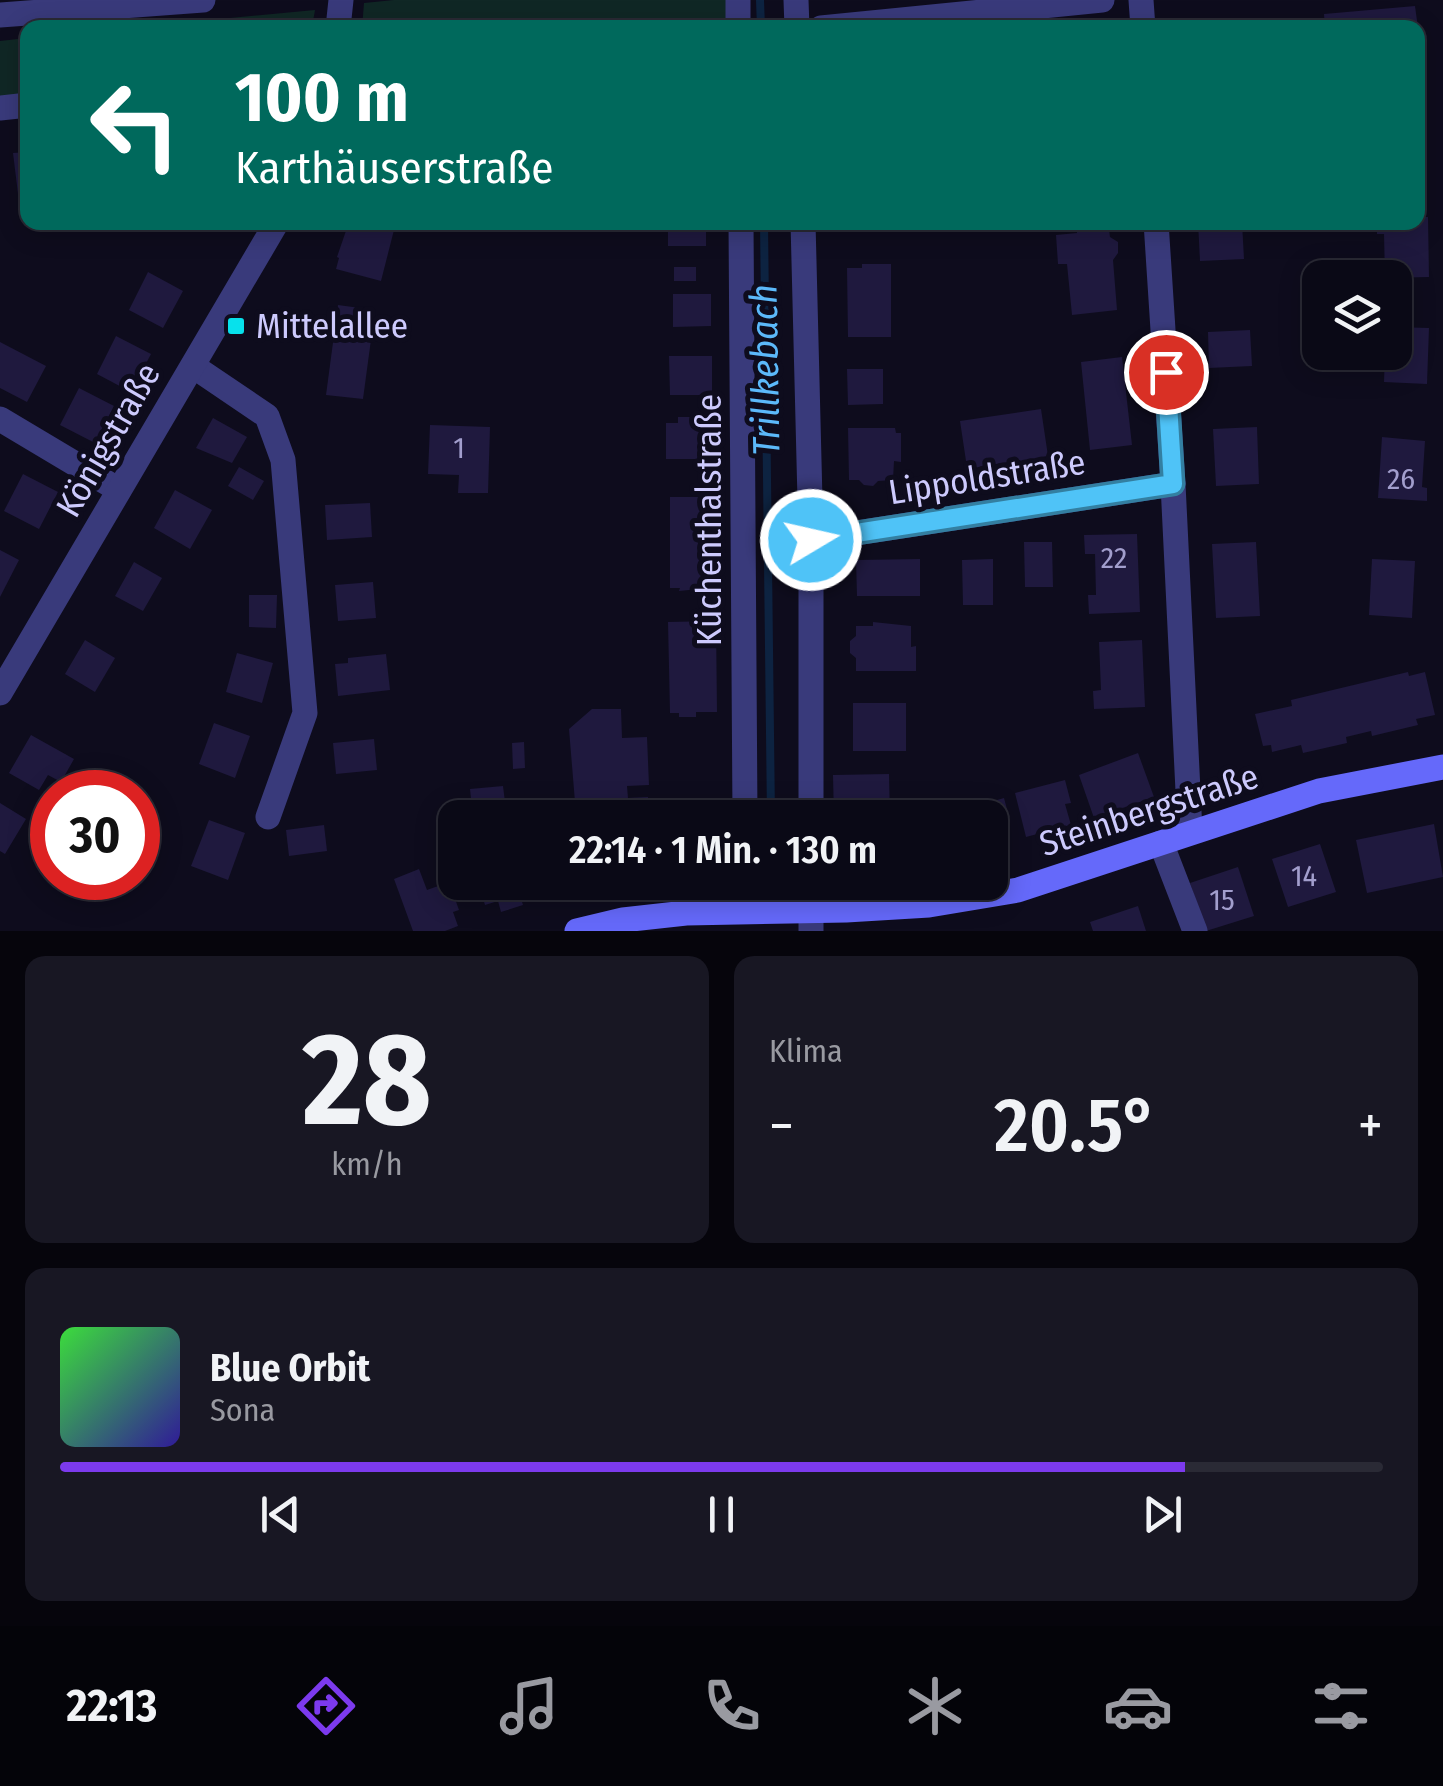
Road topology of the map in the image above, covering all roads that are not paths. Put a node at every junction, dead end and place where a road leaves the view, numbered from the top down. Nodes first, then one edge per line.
1 (204, 0) edge
2 (1102, 0) edge
3 (0, 15) edge
4 (902, 20) edge
5 (272, 230) edge
6 (741, 230) edge
7 (803, 230) edge
8 (1157, 230) edge
9 (192, 366) junction
10 (0, 419) edge
11 (1173, 484) junction
12 (119, 490) junction
13 (811, 540) junction
14 (0, 693) edge
15 (1443, 767) edge
16 (745, 800) edge
17 (810, 800) edge
18 (268, 816) dead end
19 (1190, 832) junction
20 (1161, 843) junction
21 (745, 900) edge
22 (745, 911) junction
23 (811, 921) edge
24 (577, 931) edge
25 (1194, 931) edge

1 - 3 street
2 - 4 street
5 - 9 street, Königstraße
6 - 16 street, Küchenthalstraße
7 - 13 street
8 - 11 street
9 - 12 street, Königstraße
9 - 18 street
10 - 12 street
11 - 13 street, Lippoldstraße
11 - 19 street
12 - 14 street, Königstraße
13 - 17 street
15 - 19 main road, Steinbergstraße
19 - 20 main road, Steinbergstraße
20 - 23 main road, Steinbergstraße
20 - 25 street
21 - 22 street
22 - 23 main road, Steinbergstraße
22 - 24 main road, Steinbergstraße

